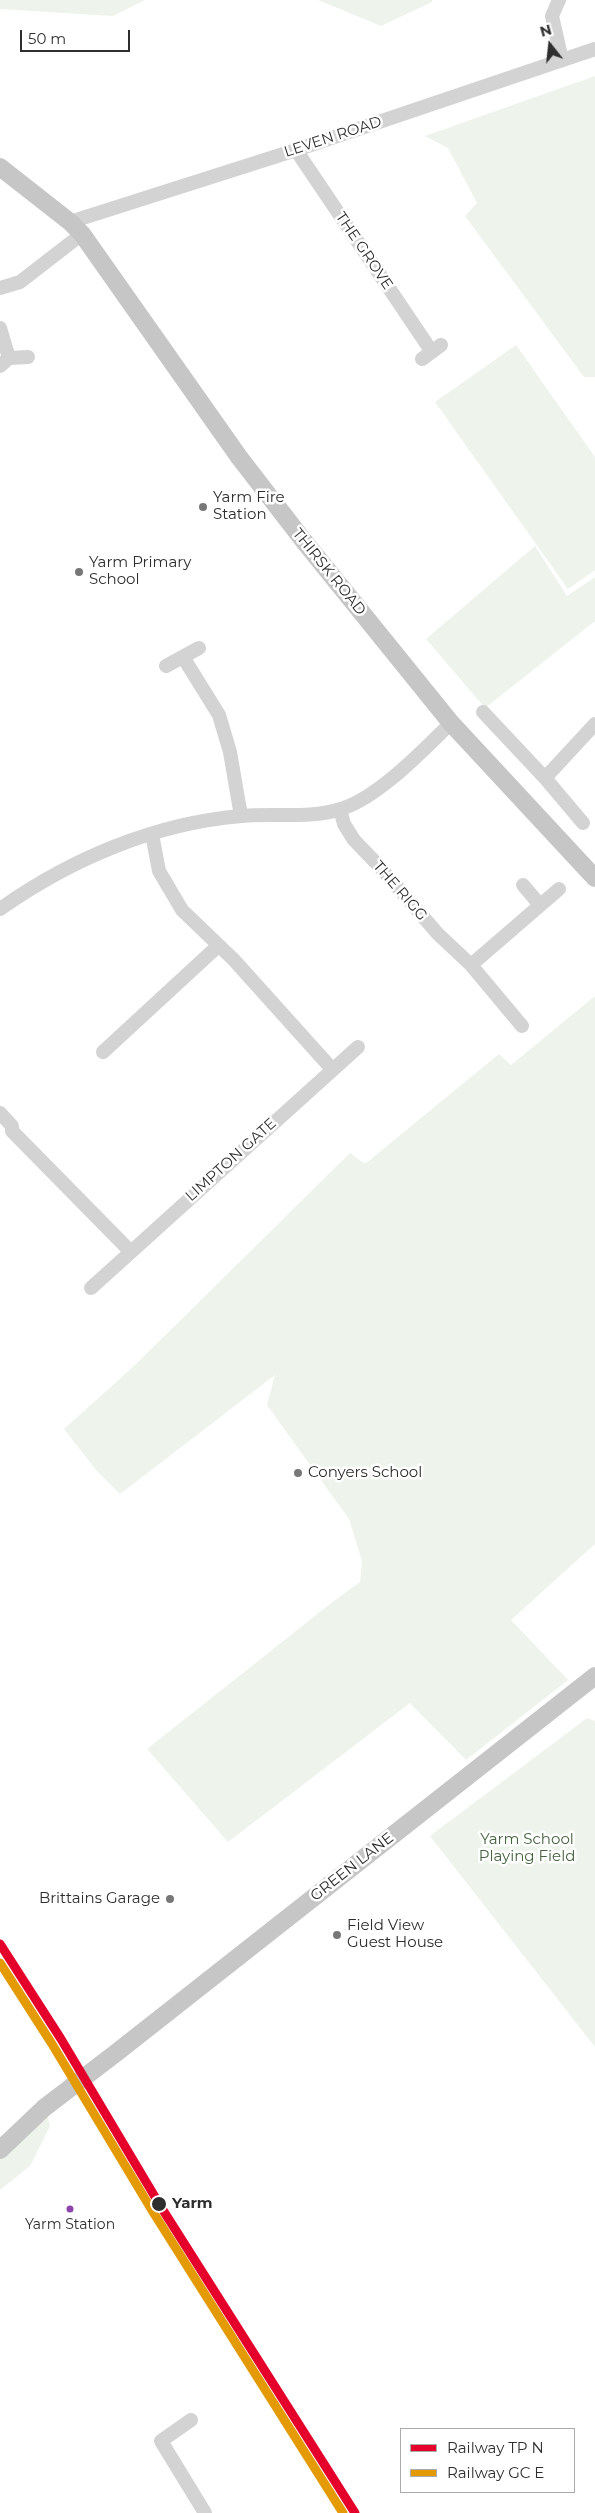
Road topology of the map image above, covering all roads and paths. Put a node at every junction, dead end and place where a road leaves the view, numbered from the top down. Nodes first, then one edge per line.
1 (559, 0) edge
2 (595, 49) edge
3 (562, 60) junction
4 (296, 150) junction
5 (0, 167) edge
6 (76, 228) junction
7 (0, 288) edge
8 (0, 328) edge
9 (431, 352) dead end
10 (28, 357) dead end
11 (5, 362) edge
12 (199, 648) dead end
13 (183, 657) junction
14 (166, 666) dead end
15 (483, 712) dead end
16 (451, 724) junction
17 (595, 724) edge
18 (545, 778) junction
19 (340, 809) junction
20 (241, 816) junction
21 (582, 823) dead end
22 (152, 834) junction
23 (595, 878) edge
24 (523, 885) dead end
25 (559, 889) dead end
26 (540, 905) junction
27 (0, 908) edge
28 (218, 946) junction
29 (471, 965) junction
30 (522, 1026) dead end
31 (358, 1047) dead end
32 (102, 1052) dead end
33 (332, 1069) junction
34 (0, 1113) edge
35 (12, 1126) junction
36 (0, 1136) edge
37 (130, 1251) junction
38 (91, 1288) dead end
39 (595, 1676) edge
40 (0, 2150) edge
41 (191, 2420) dead end
42 (205, 2513) edge

1 - 3 street
2 - 3 street, LEVEN ROAD
3 - 4 street, LEVEN ROAD
4 - 6 street, LEVEN ROAD
4 - 9 street, THE GROVE
5 - 6 main road, THIRSK ROAD
6 - 7 street
6 - 16 main road, THIRSK ROAD
8 - 11 street
10 - 11 street
12 - 13 street
13 - 14 street
13 - 20 street
15 - 18 street
16 - 19 street
16 - 23 main road, THIRSK ROAD
17 - 18 street
18 - 21 street
19 - 20 street
19 - 29 street, THE RIGG
20 - 22 street
22 - 27 street
22 - 28 street
24 - 26 street
25 - 26 street
26 - 29 street
28 - 32 street
28 - 33 street
29 - 30 street, THE RIGG
31 - 33 street, LIMPTON GATE
33 - 37 street, LIMPTON GATE
34 - 35 street
35 - 36 street
35 - 37 street
37 - 38 street, LIMPTON GATE
39 - 40 main road, GREEN LANE
41 - 42 street

